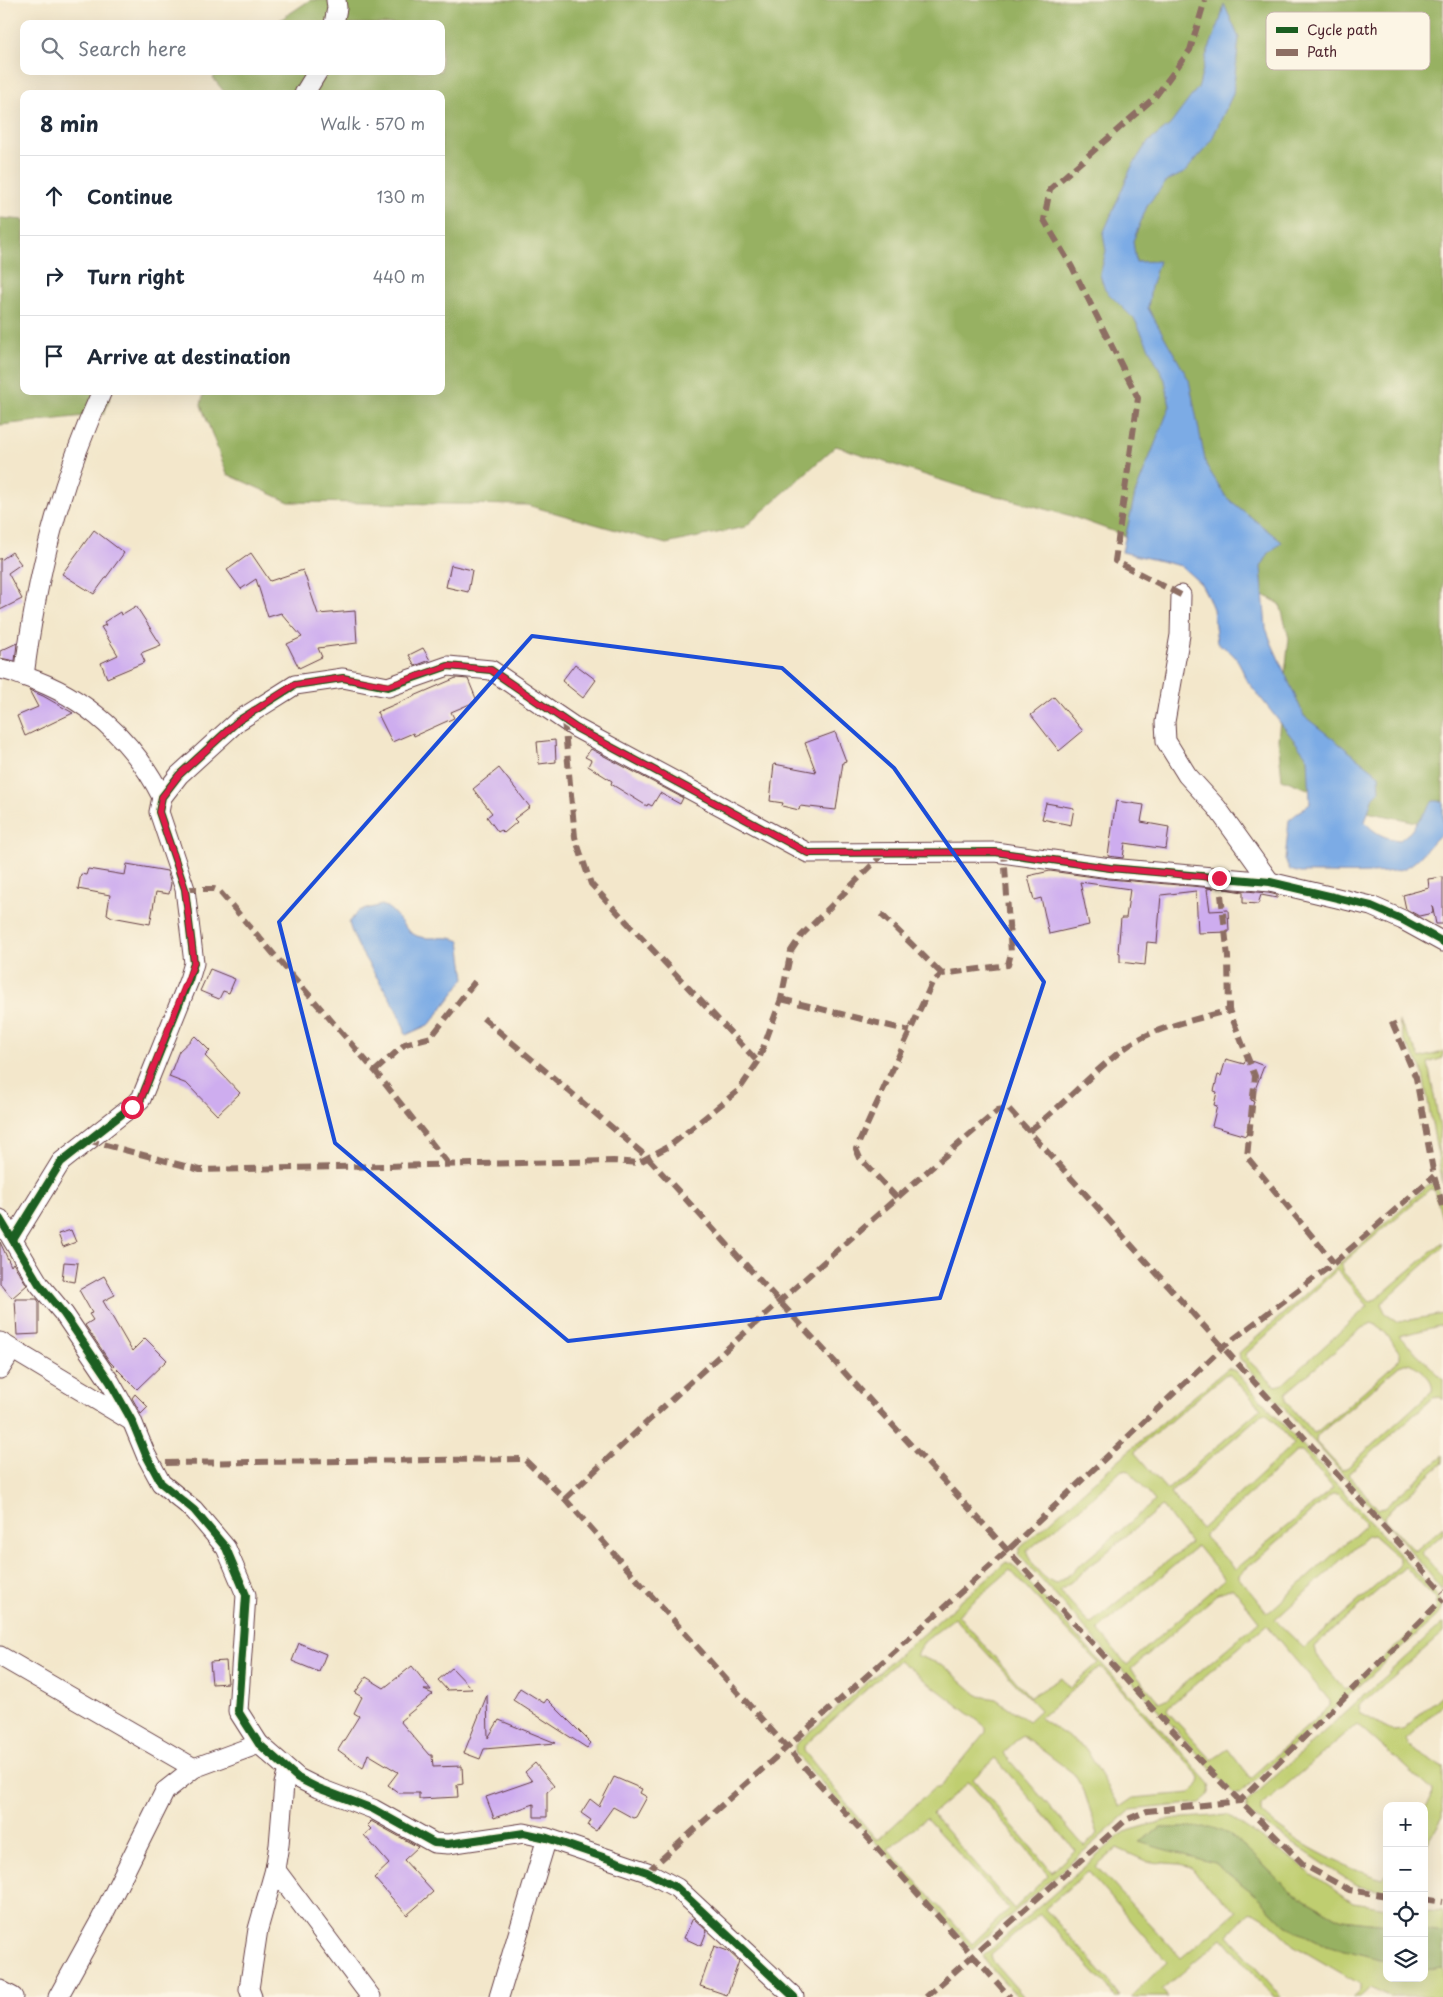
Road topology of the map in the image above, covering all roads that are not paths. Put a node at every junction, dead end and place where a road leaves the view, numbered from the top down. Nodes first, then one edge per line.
1 (336, 0) edge
2 (335, 20) edge
3 (316, 75) edge
4 (306, 90) edge
5 (100, 395) edge
6 (1181, 595) dead end
7 (0, 669) edge
8 (24, 676) junction
9 (162, 797) junction
10 (1270, 882) junction
11 (1443, 942) edge
12 (0, 1218) edge
13 (13, 1240) junction
14 (6, 1346) edge
15 (0, 1370) edge
16 (132, 1421) junction
17 (0, 1656) edge
18 (259, 1744) junction
19 (194, 1768) junction
20 (288, 1770) junction
21 (547, 1838) junction
22 (275, 1869) junction
23 (0, 1990) edge
24 (13, 1997) edge
25 (58, 1997) edge
26 (252, 1997) edge
27 (371, 1997) edge
28 (499, 1997) edge
29 (794, 1997) edge

1 - 2 street
3 - 4 street
5 - 8 street
6 - 10 street
7 - 8 street
8 - 9 street
9 - 10 street
9 - 13 street
10 - 11 street
12 - 13 street
13 - 16 street
14 - 15 street
14 - 16 street
16 - 18 street
17 - 19 street
18 - 19 street
18 - 20 street
19 - 25 street
20 - 21 street
20 - 22 street
21 - 28 street
21 - 29 street
22 - 26 street
22 - 27 street
23 - 24 street

